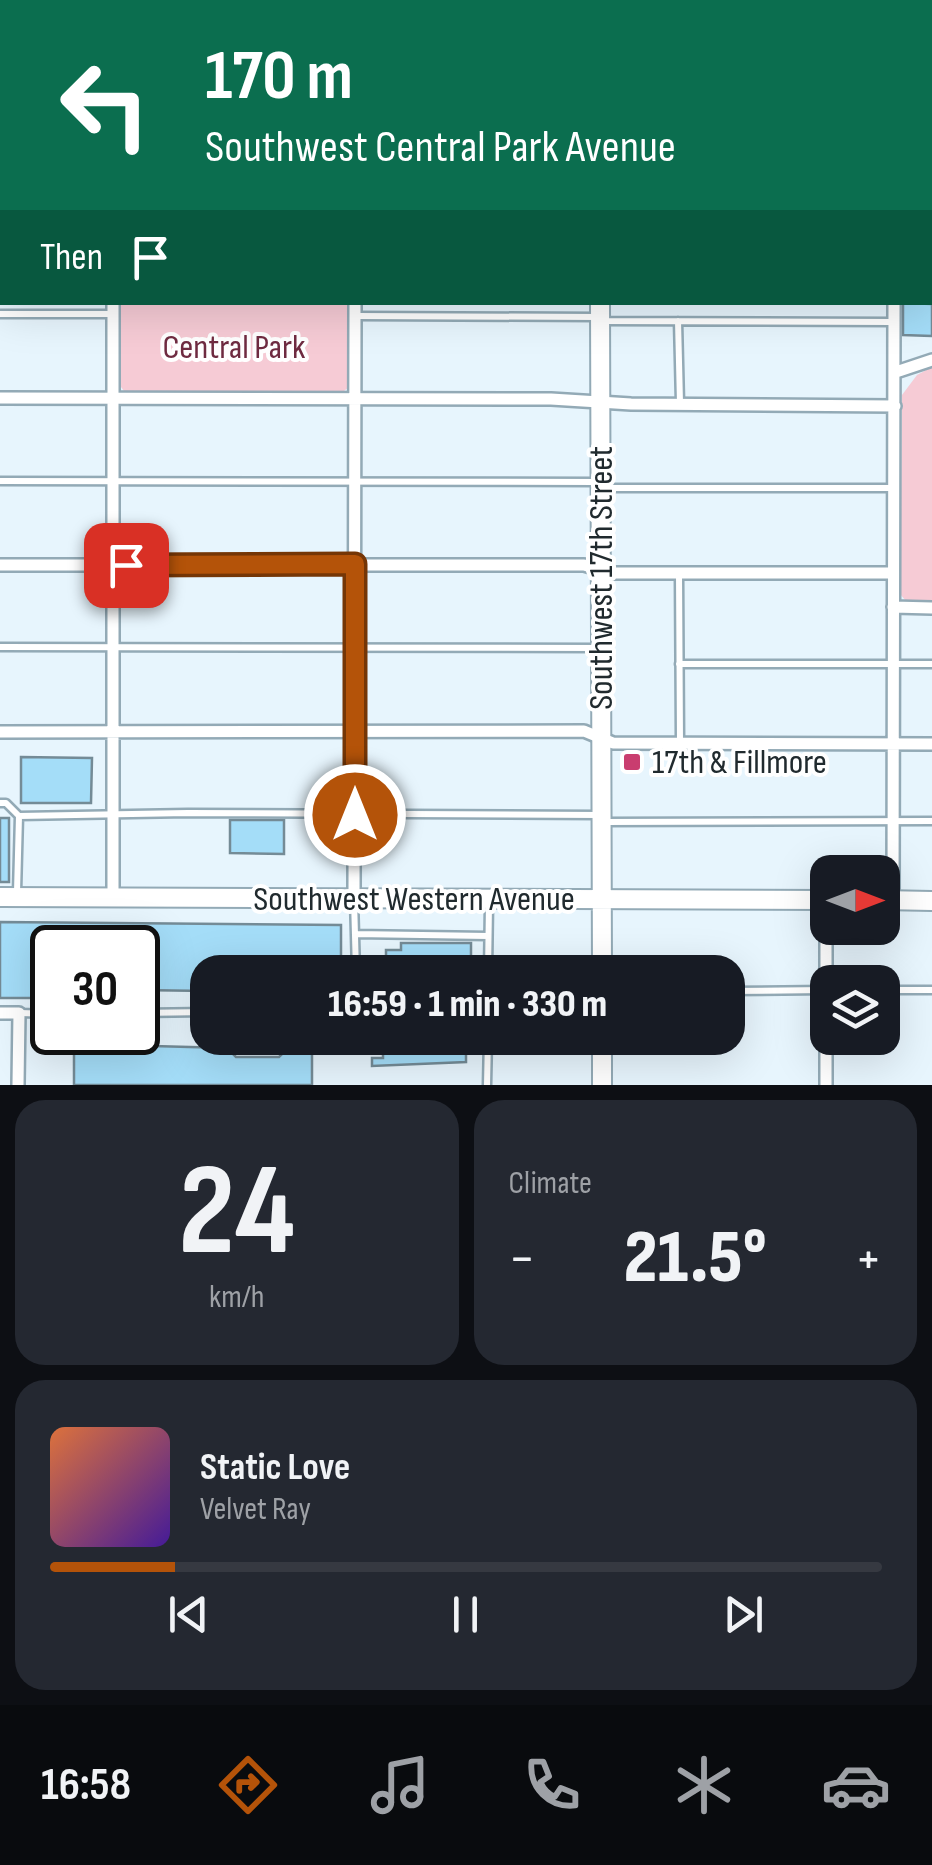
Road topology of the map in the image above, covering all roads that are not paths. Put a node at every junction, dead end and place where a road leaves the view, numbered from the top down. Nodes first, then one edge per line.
1 (894, 305) edge
2 (112, 308) edge
3 (355, 309) edge
4 (600, 313) edge
5 (0, 314) edge
6 (678, 320) junction
7 (894, 322) junction
8 (932, 360) edge
9 (896, 372) junction
10 (0, 398) edge
11 (112, 398) junction
12 (355, 398) junction
13 (600, 402) junction
14 (680, 404) junction
15 (895, 406) junction
16 (0, 481) edge
17 (112, 482) junction
18 (355, 482) junction
19 (601, 485) junction
20 (894, 488) junction
21 (0, 564) edge
22 (355, 564) junction
23 (112, 565) junction
24 (601, 569) junction
25 (893, 573) junction
26 (680, 574) junction
27 (893, 608) junction
28 (932, 608) edge
29 (0, 646) edge
30 (112, 647) junction
31 (601, 648) junction
32 (356, 649) junction
33 (679, 664) junction
34 (892, 664) junction
35 (932, 664) edge
36 (0, 732) edge
37 (112, 732) junction
38 (356, 732) junction
39 (602, 737) junction
40 (680, 743) junction
41 (893, 744) junction
42 (932, 744) edge
43 (0, 803) edge
44 (112, 814) junction
45 (355, 815) junction
46 (20, 816) junction
47 (602, 818) junction
48 (892, 821) junction
49 (932, 821) edge
50 (890, 855) edge
51 (9, 897) edge
52 (112, 898) junction
53 (354, 898) junction
54 (489, 899) junction
55 (602, 899) junction
56 (810, 900) edge
57 (900, 900) edge
58 (932, 900) edge
59 (355, 934) junction
60 (488, 936) junction
61 (356, 955) edge
62 (488, 955) edge
63 (602, 955) edge
64 (810, 990) edge
65 (900, 990) edge
66 (932, 990) edge
67 (745, 991) edge
68 (190, 1012) edge
69 (18, 1013) junction
70 (30, 1013) edge
71 (160, 1013) edge
72 (0, 1014) edge
73 (488, 1055) edge
74 (602, 1055) edge
75 (826, 1055) edge
76 (18, 1085) edge
77 (488, 1085) edge
78 (602, 1085) edge
79 (826, 1085) edge

1 - 7 street
2 - 5 lane
2 - 11 street
3 - 4 lane
3 - 12 street
4 - 6 lane
4 - 13 street, Southwest 17th Street
6 - 7 lane
6 - 14 lane
7 - 9 street
8 - 9 street
9 - 15 street
10 - 11 street
11 - 12 street
11 - 17 street
12 - 13 street
12 - 18 street
13 - 14 street
13 - 19 street, Southwest 17th Street
14 - 15 street
15 - 20 street
16 - 17 lane
17 - 18 lane
17 - 23 street
18 - 19 lane
18 - 22 street
19 - 20 lane
19 - 24 street, Southwest 17th Street
20 - 25 street
21 - 23 street
22 - 23 street
22 - 24 street
22 - 32 street
23 - 30 street
24 - 26 street
24 - 31 street, Southwest 17th Street
25 - 26 street
25 - 27 street
26 - 33 lane
27 - 28 street
27 - 34 street
29 - 30 lane
30 - 32 lane
30 - 37 street
31 - 32 lane
31 - 39 street, Southwest 17th Street
32 - 38 street
33 - 34 lane
33 - 40 lane
34 - 35 lane
34 - 41 street
36 - 37 street
37 - 38 street
37 - 44 street
38 - 39 street
38 - 45 street
39 - 40 street
39 - 47 street, Southwest 17th Street
40 - 41 street
41 - 42 street
41 - 48 street
43 - 46 lane
44 - 45 lane
44 - 46 lane
44 - 52 street
45 - 47 lane
45 - 53 street
46 - 51 lane
47 - 48 lane
47 - 55 street, Southwest 17th Street
48 - 49 lane
48 - 50 street
51 - 52 street, Southwest Western Avenue
52 - 53 street, Southwest Western Avenue
53 - 54 street, Southwest Western Avenue
53 - 59 lane
54 - 55 street, Southwest Western Avenue
54 - 60 lane
55 - 56 street, Southwest Western Avenue
55 - 63 street, Southwest 17th Street
57 - 58 street
59 - 60 lane
59 - 61 lane
60 - 62 lane
64 - 67 lane
65 - 66 lane
68 - 71 lane
69 - 70 lane
69 - 72 street
69 - 76 street
73 - 77 lane
74 - 78 street
75 - 79 street

